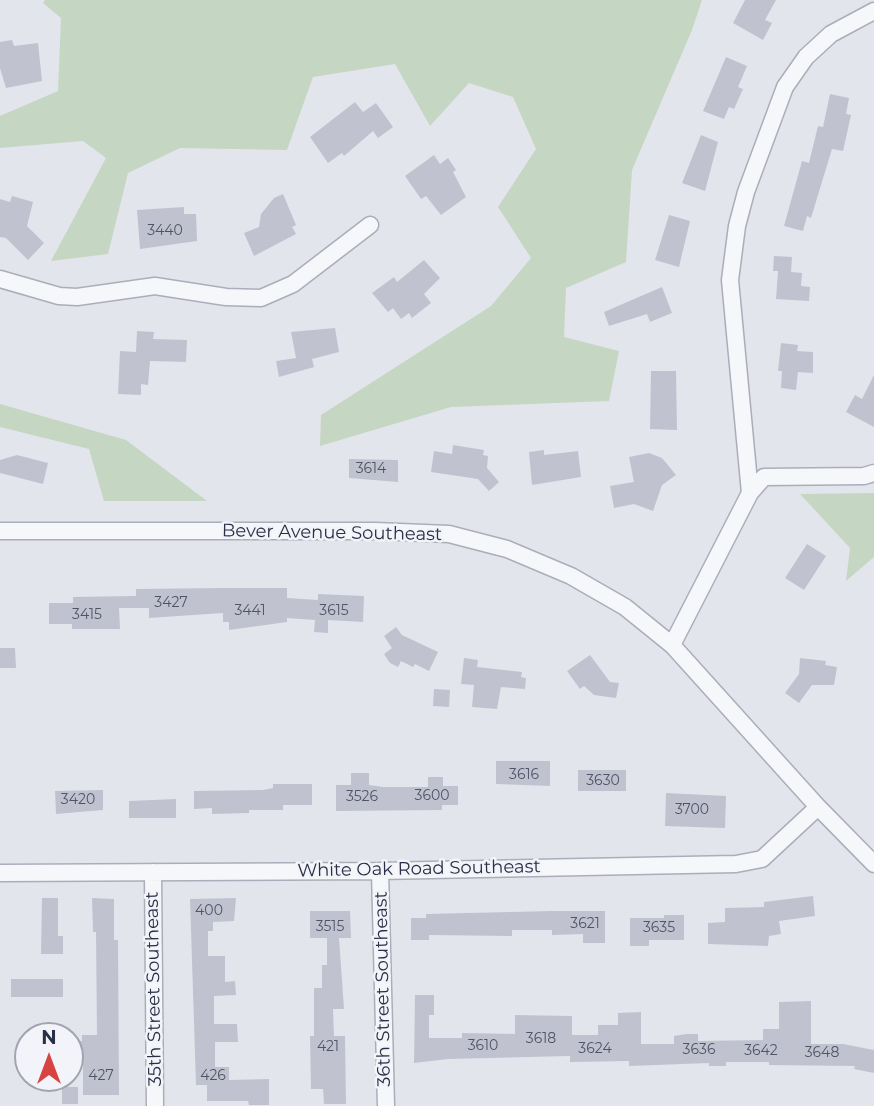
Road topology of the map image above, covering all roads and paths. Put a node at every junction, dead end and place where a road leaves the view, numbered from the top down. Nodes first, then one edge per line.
1 (874, 10) edge
2 (370, 225) dead end
3 (0, 279) edge
4 (874, 473) edge
5 (750, 493) junction
6 (0, 531) edge
7 (673, 645) junction
8 (817, 807) junction
9 (874, 864) edge
10 (153, 872) junction
11 (380, 872) junction
12 (0, 873) edge
13 (155, 1106) edge
14 (386, 1106) edge

1 - 5 street
2 - 3 street
4 - 5 street
5 - 7 street
6 - 7 street, Bever Avenue Southeast
7 - 8 street, Bever Avenue Southeast
8 - 9 street, Bever Avenue Southeast
8 - 11 street, White Oak Road Southeast
10 - 11 street, White Oak Road Southeast
10 - 12 street, White Oak Road Southeast
10 - 13 street, 35th Street Southeast
11 - 14 street, 36th Street Southeast

